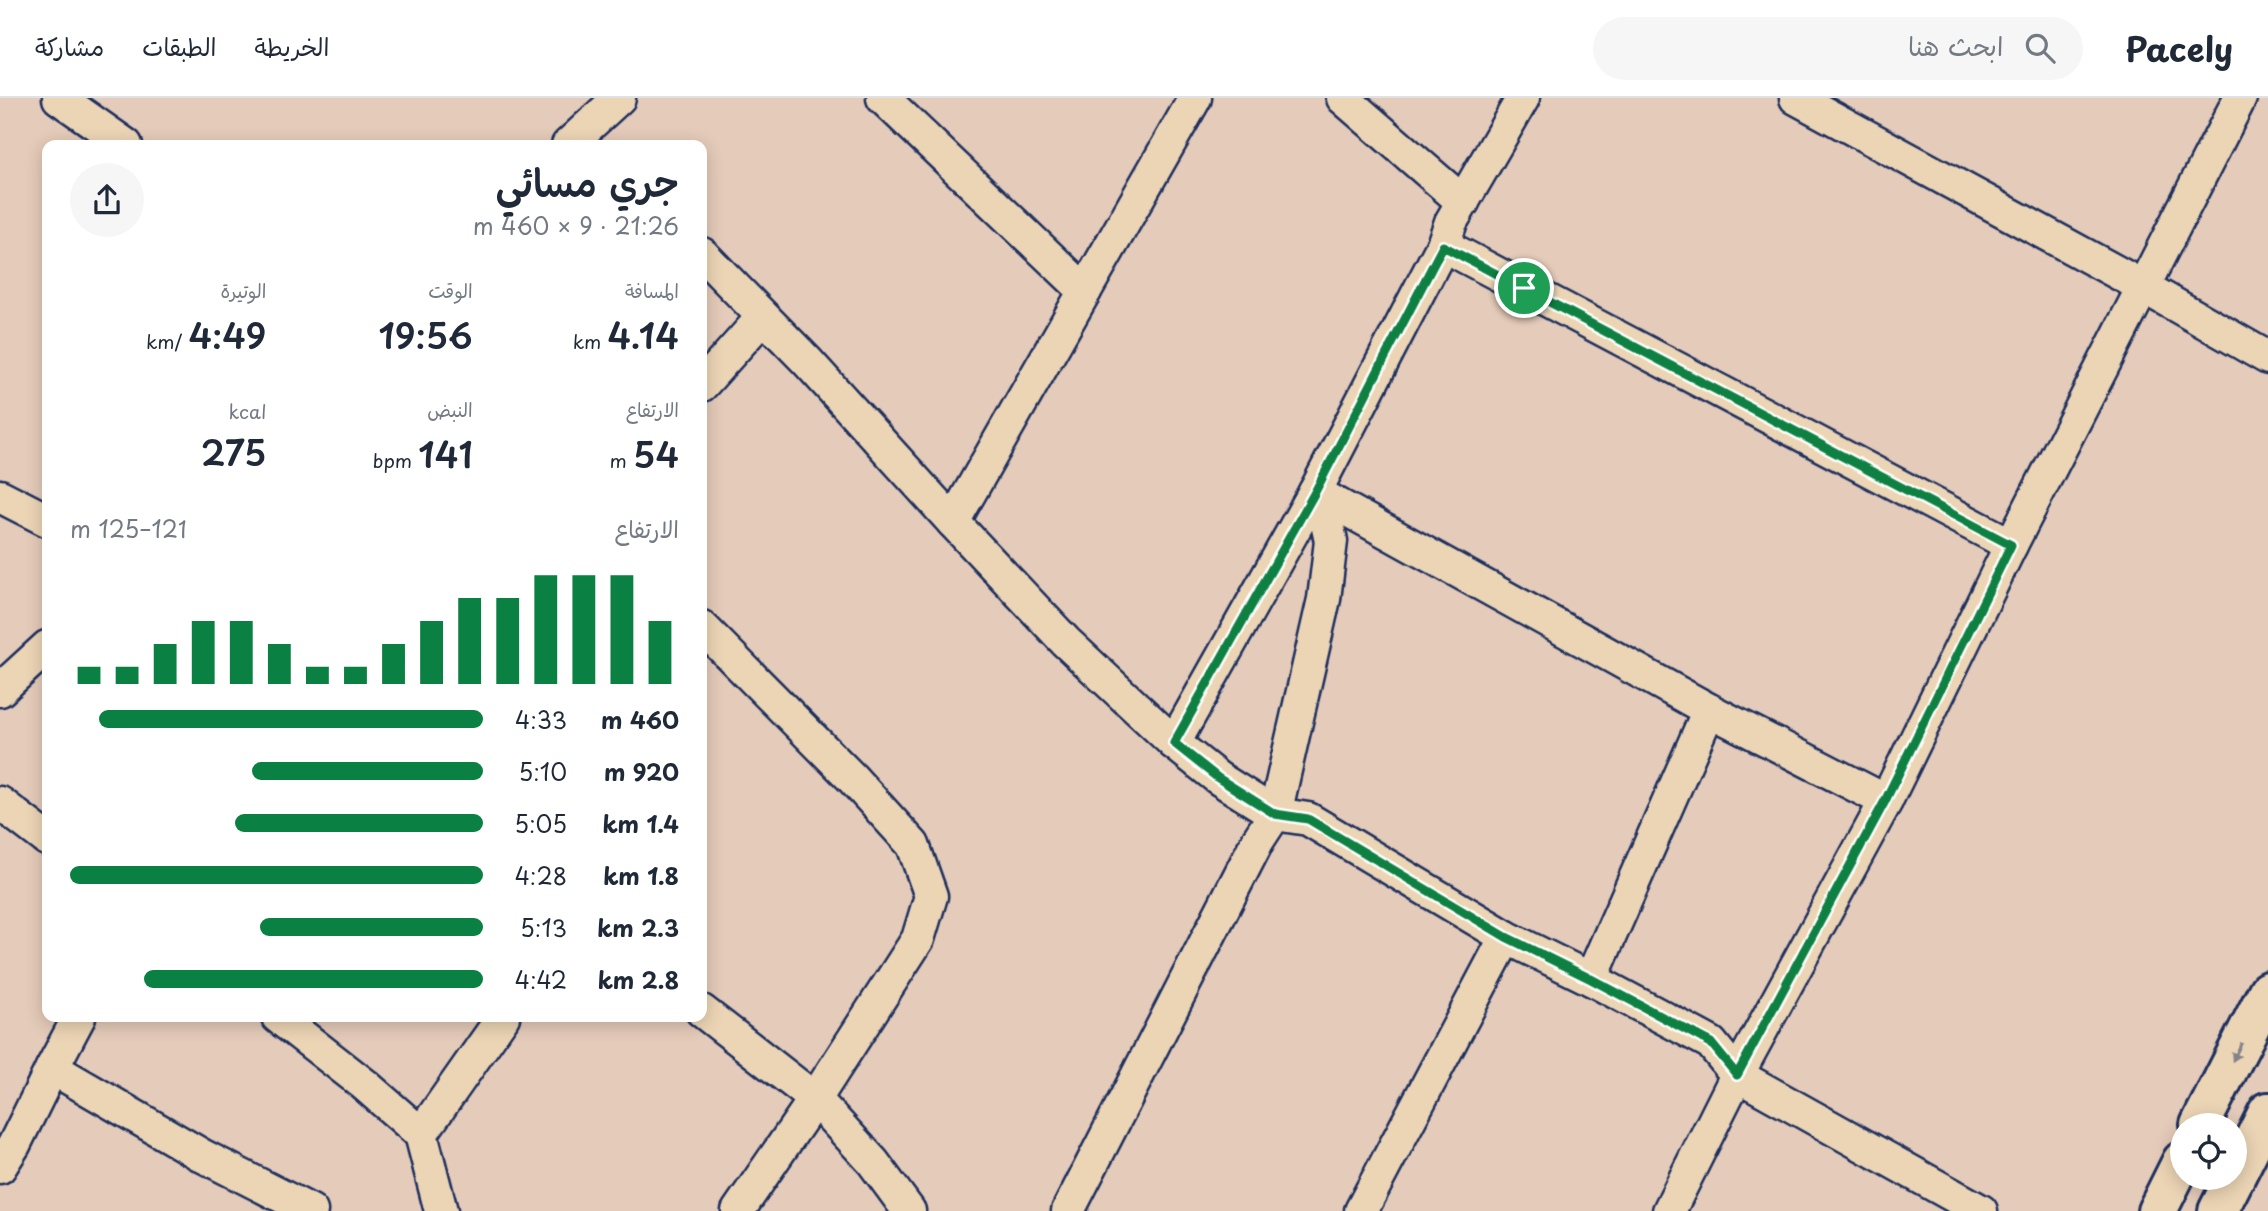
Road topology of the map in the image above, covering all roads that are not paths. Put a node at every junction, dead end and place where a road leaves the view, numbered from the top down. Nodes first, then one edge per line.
1 (59, 98) edge
2 (619, 98) edge
3 (883, 98) edge
4 (1195, 98) edge
5 (1343, 98) edge
6 (1523, 98) edge
7 (1796, 98) edge
8 (2240, 98) edge
9 (119, 140) edge
10 (583, 140) edge
11 (1463, 202) junction
12 (1443, 246) junction
13 (707, 259) edge
14 (2142, 286) junction
15 (1085, 291) junction
16 (763, 317) junction
17 (2268, 358) edge
18 (707, 379) edge
19 (1315, 492) junction
20 (0, 496) edge
21 (42, 517) edge
22 (953, 522) junction
23 (2011, 545) junction
24 (707, 632) edge
25 (42, 652) edge
26 (0, 690) edge
27 (1709, 710) junction
28 (1174, 743) junction
29 (1885, 801) junction
30 (0, 803) edge
31 (1275, 814) junction
32 (42, 835) edge
33 (1506, 937) junction
34 (1591, 979) junction
35 (2268, 991) edge
36 (707, 1015) edge
37 (76, 1022) edge
38 (284, 1022) edge
39 (499, 1022) edge
40 (52, 1068) junction
41 (1737, 1075) junction
42 (815, 1099) junction
43 (2268, 1112) edge
44 (2206, 1113) edge
45 (421, 1134) junction
46 (0, 1167) edge
47 (2170, 1185) edge
48 (311, 1211) edge
49 (442, 1211) edge
50 (738, 1211) edge
51 (909, 1211) edge
52 (1068, 1211) edge
53 (1361, 1211) edge
54 (1669, 1211) edge
55 (1981, 1211) edge
56 (2157, 1211) edge
57 (2218, 1211) edge

1 - 9 street
2 - 10 street
3 - 15 street
4 - 15 street
5 - 11 street
6 - 11 street
7 - 14 street
8 - 14 street
11 - 12 street
12 - 19 street
12 - 23 street
13 - 16 street
14 - 17 street
14 - 23 street
15 - 22 street
16 - 18 street
16 - 22 street
19 - 27 street
19 - 28 street
19 - 31 street
20 - 21 street
22 - 28 street
23 - 29 street
24 - 42 street
25 - 26 street
27 - 29 street
27 - 34 street
28 - 31 street
29 - 41 street
30 - 32 street
31 - 33 street
31 - 52 street
33 - 34 street
33 - 53 street
34 - 41 street
35 -> 44 main road
36 - 42 street
37 - 40 street
38 - 45 street
39 - 45 street
40 - 46 street
40 - 48 street
41 - 54 street
41 - 55 street
42 - 50 street
42 - 51 street
43 - 57 main road
45 - 49 street
47 - 56 main road

